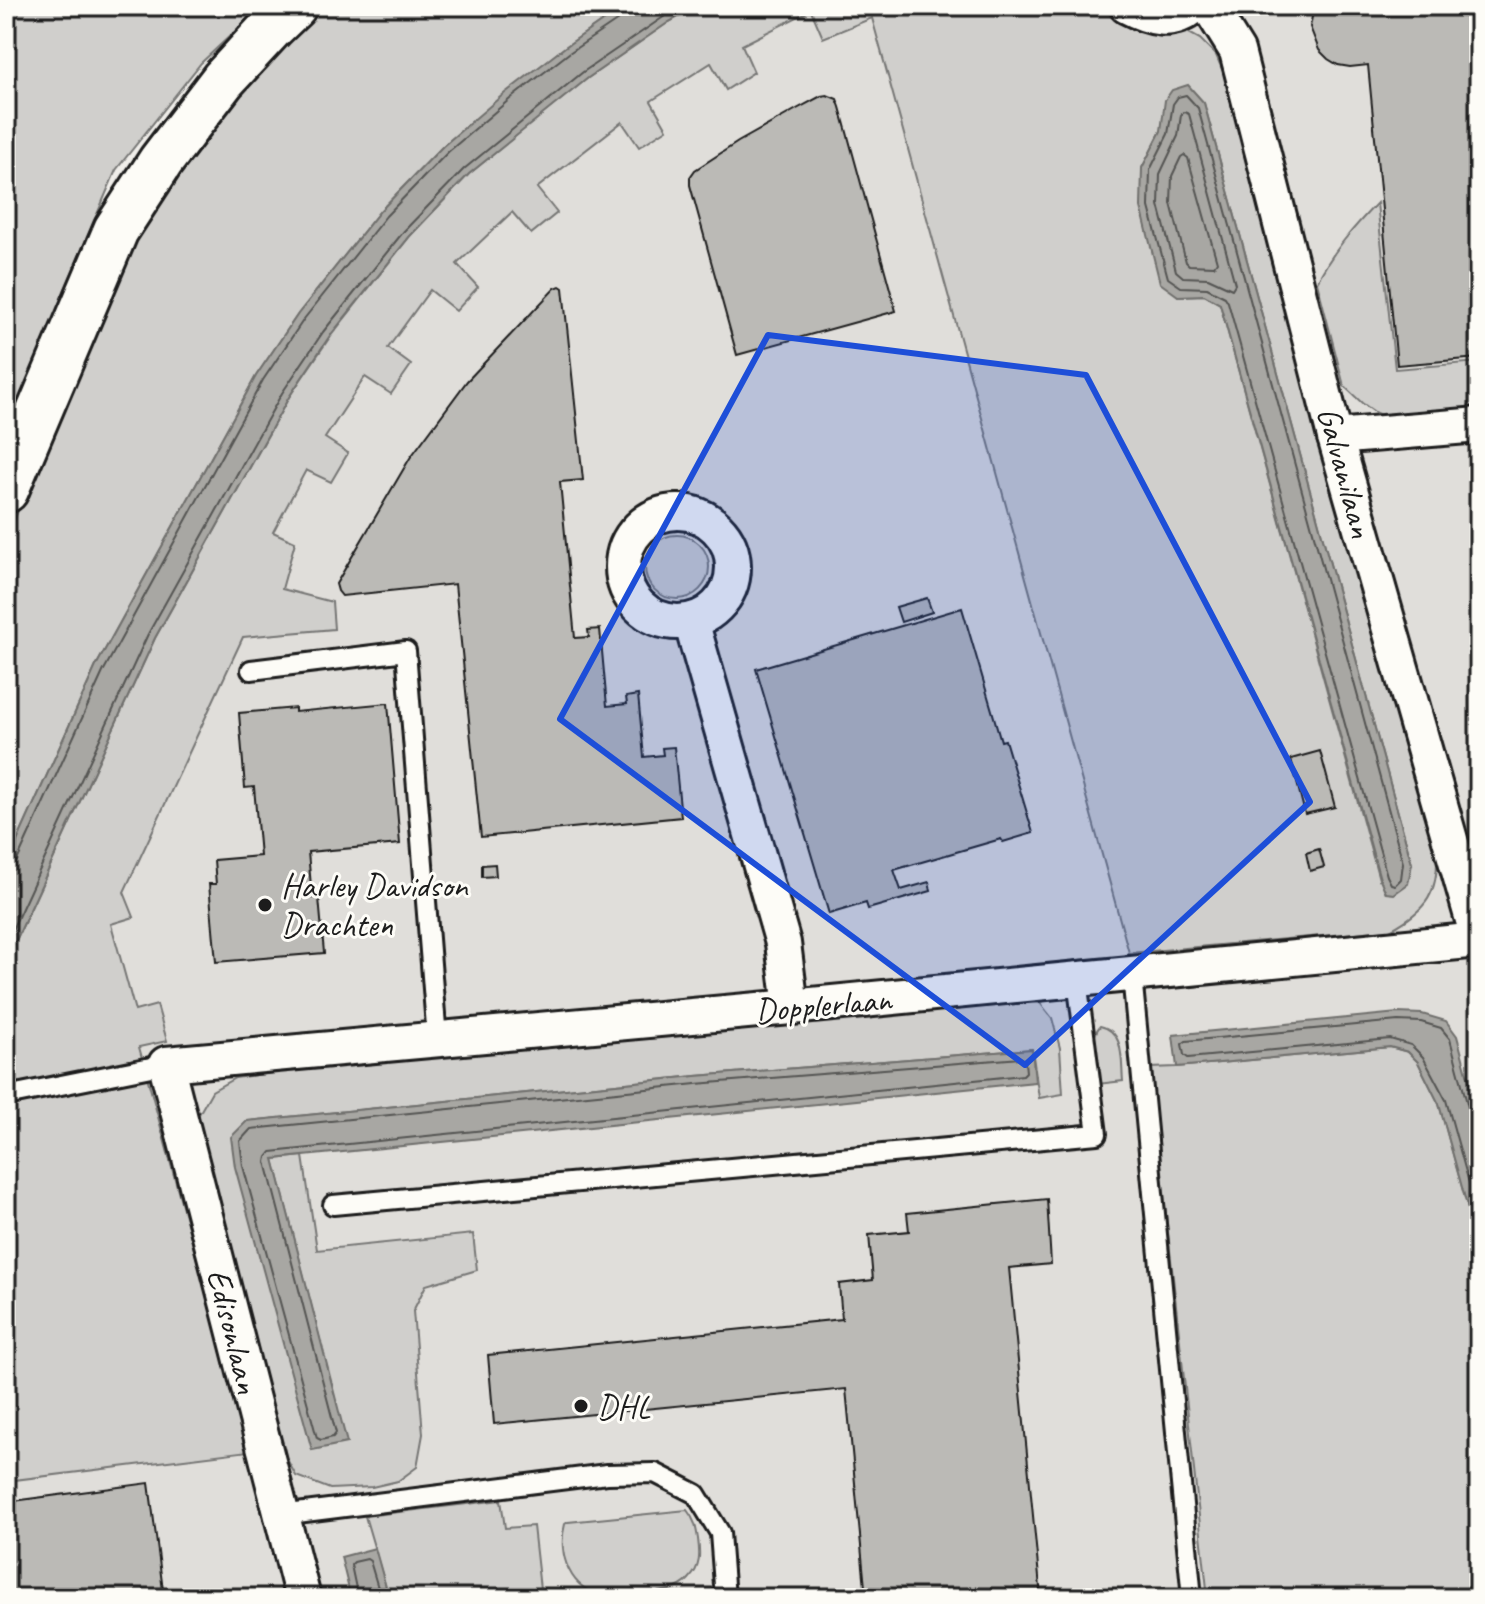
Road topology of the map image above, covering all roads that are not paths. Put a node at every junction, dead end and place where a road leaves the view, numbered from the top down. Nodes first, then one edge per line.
1 (294, 6) edge
2 (1127, 6) edge
3 (1194, 6) edge
4 (1209, 6) edge
5 (1479, 425) edge
6 (1335, 437) junction
7 (6, 490) edge
8 (691, 621) dead end
9 (251, 670) dead end
10 (1479, 941) edge
11 (1132, 975) junction
12 (1077, 980) junction
13 (791, 1007) junction
14 (437, 1039) junction
15 (166, 1064) junction
16 (6, 1096) edge
17 (333, 1205) dead end
18 (281, 1515) junction
19 (303, 1598) edge
20 (725, 1598) edge
21 (1192, 1598) edge

1 - 7 highway
2 - 3 street
4 - 6 street, Galvanilaan
5 - 6 street
6 - 10 street, Galvanilaan
8 - 13 street
9 - 14 lane
10 - 11 street, Dopplerlaan
11 - 12 street, Dopplerlaan
11 - 21 lane
12 - 13 street, Dopplerlaan
12 - 17 lane
13 - 14 street, Dopplerlaan
14 - 15 street, Dopplerlaan
15 - 16 lane
15 - 18 street, Edisonlaan
18 - 19 street, Edisonlaan
18 - 20 lane

